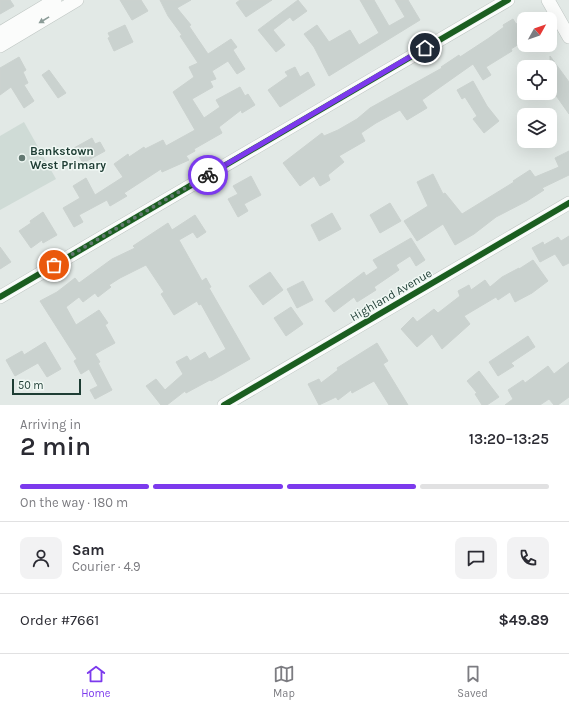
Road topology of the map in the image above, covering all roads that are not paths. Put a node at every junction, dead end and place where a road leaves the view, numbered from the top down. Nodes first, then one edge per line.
1 (55, 0) edge
2 (78, 0) edge
3 (508, 0) edge
4 (548, 0) edge
5 (0, 33) edge
6 (569, 37) edge
7 (0, 46) edge
8 (569, 203) edge
9 (0, 297) edge
10 (224, 405) edge

1 - 5 street
2 -> 7 street
3 - 9 street
4 - 6 street
8 - 10 street, Highland Avenue

